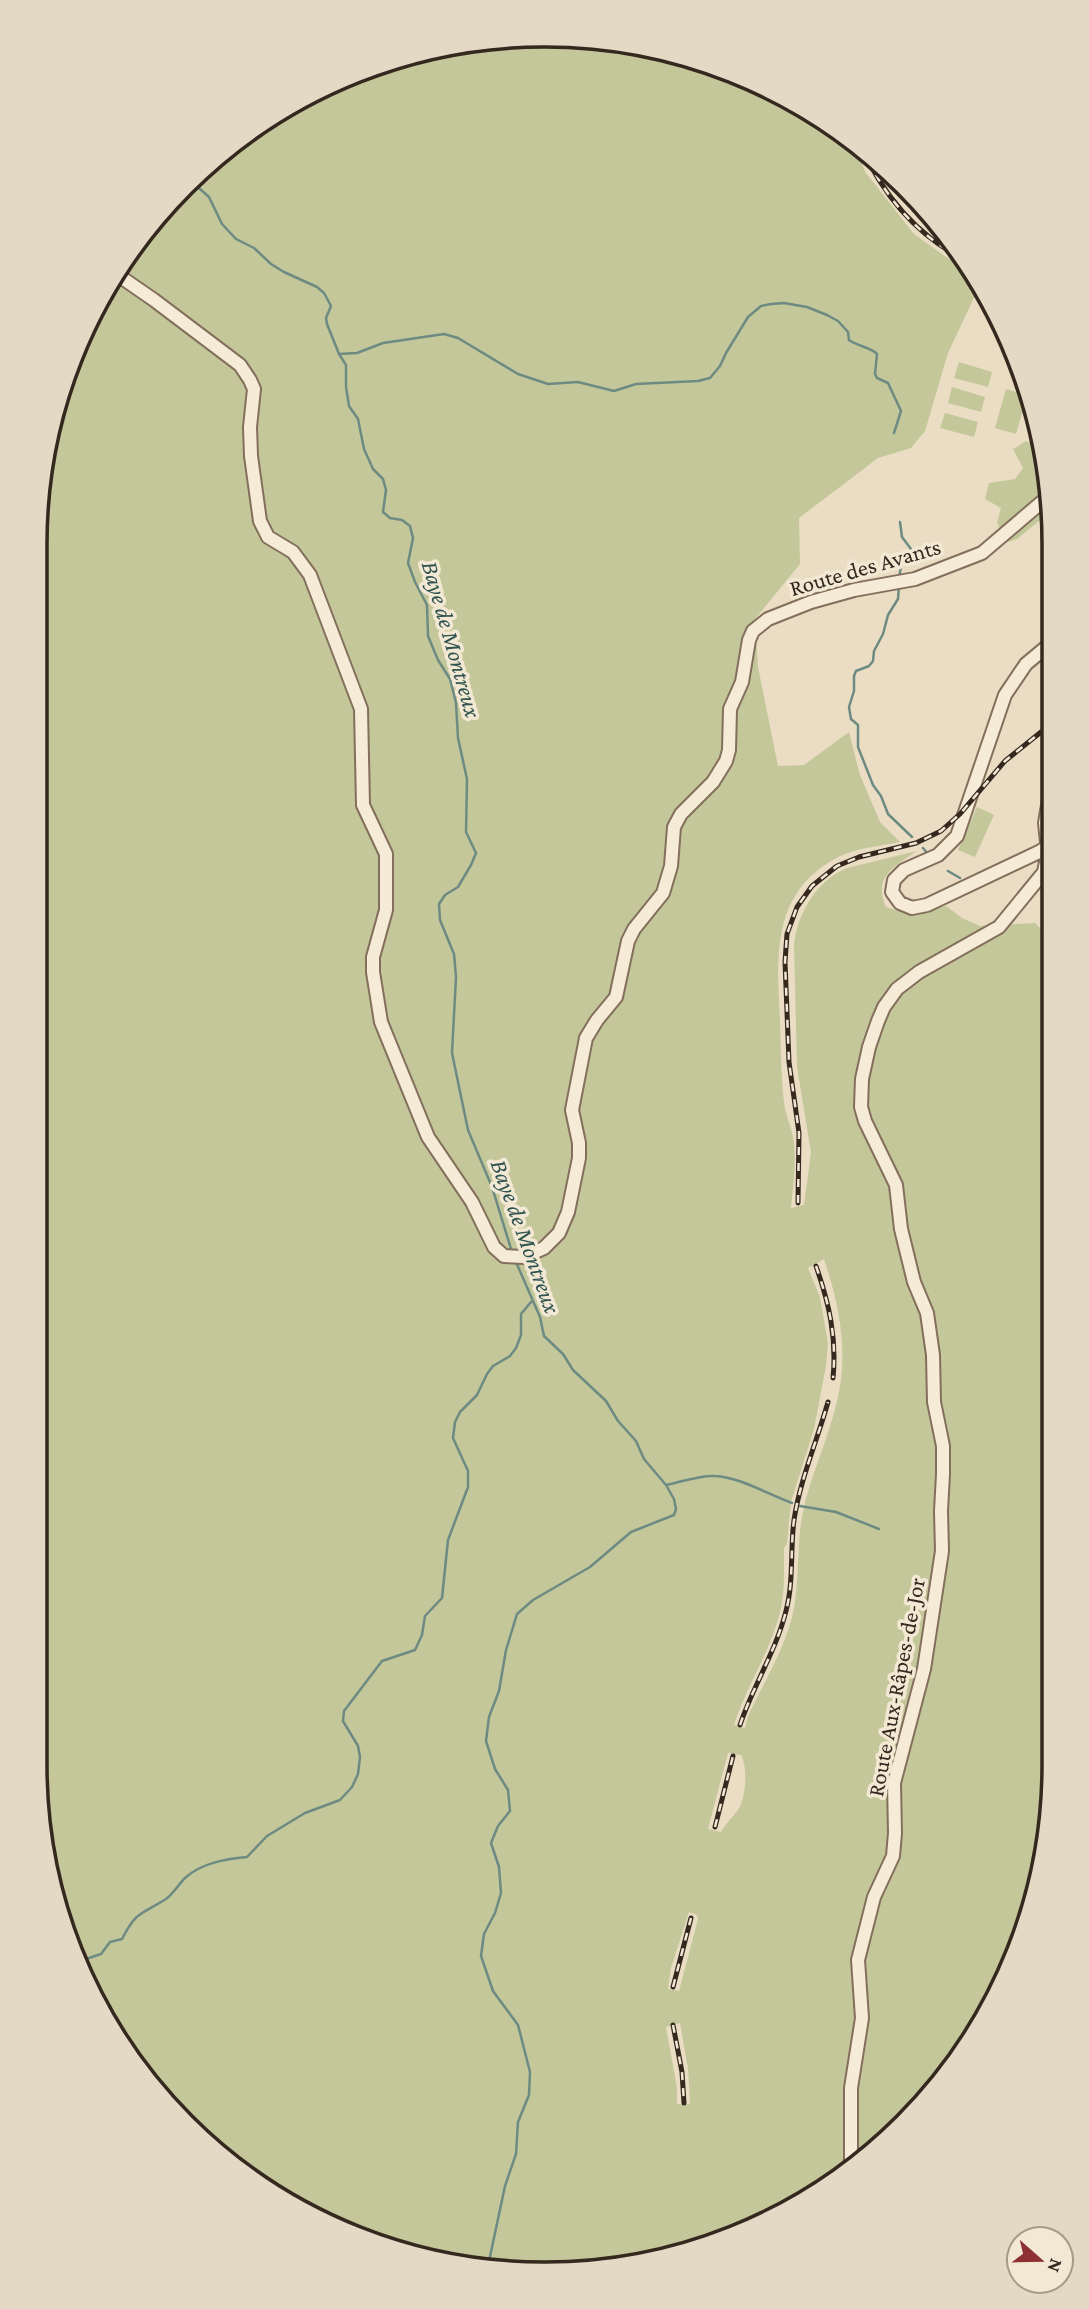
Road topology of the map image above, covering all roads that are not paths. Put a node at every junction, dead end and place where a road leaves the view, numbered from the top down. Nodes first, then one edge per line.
1 (124, 279) edge
2 (1040, 504) edge
3 (1042, 651) edge
4 (1042, 848) edge
5 (1042, 874) edge
6 (851, 2156) edge

1 - 2 street, Route des Avants
3 - 4 street
5 - 6 street, Route Aux-Râpes-de-Jor

